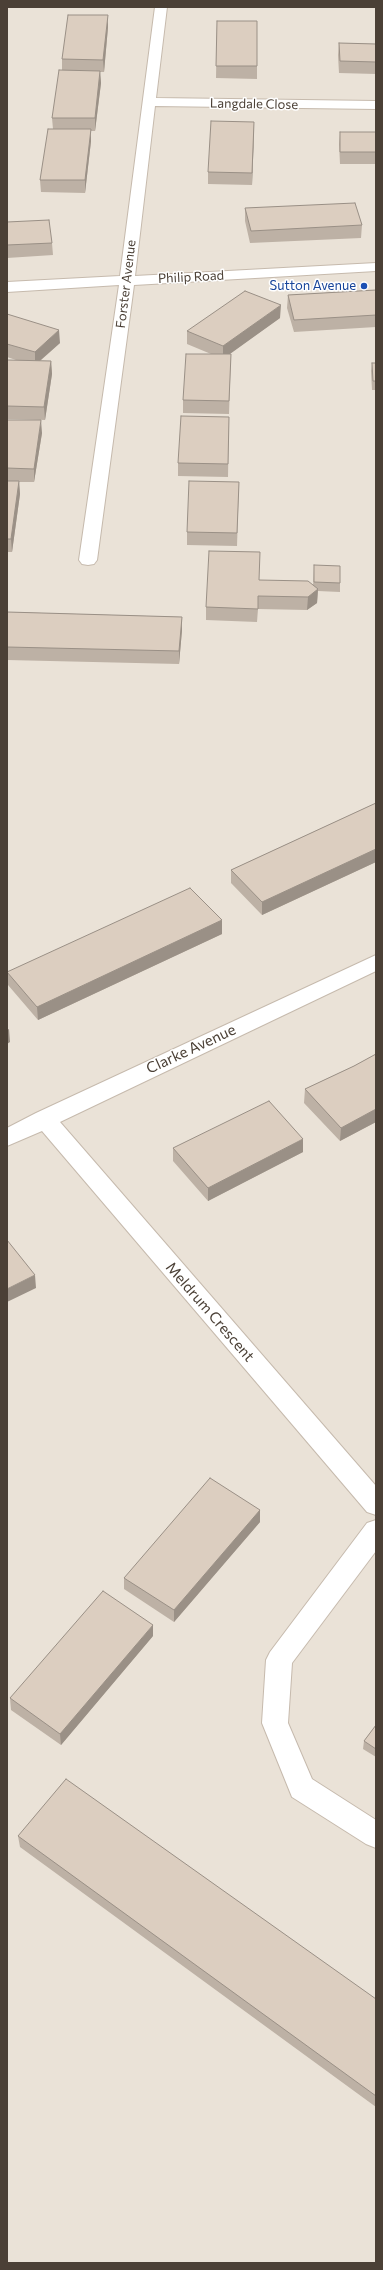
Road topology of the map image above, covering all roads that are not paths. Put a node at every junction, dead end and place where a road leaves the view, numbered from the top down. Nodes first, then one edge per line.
1 (161, 7) edge
2 (148, 102) junction
3 (361, 105) junction
4 (376, 105) edge
5 (363, 120) dead end
6 (376, 267) edge
7 (127, 280) junction
8 (7, 287) edge
9 (88, 560) dead end
10 (376, 962) edge
11 (44, 1119) junction
12 (7, 1138) edge
13 (376, 1504) edge
14 (376, 1531) edge
15 (376, 1835) edge

1 - 2 street, Forster Avenue
2 - 3 street, Langdale Close
2 - 7 street, Forster Avenue
3 - 4 street, Langdale Close
3 - 5 street
6 - 7 street, Philip Road
7 - 8 street, Philip Road
7 - 9 street, Forster Avenue
10 - 11 street, Clarke Avenue
11 - 12 street, Clarke Avenue
11 - 13 street, Meldrum Crescent
14 - 15 street

